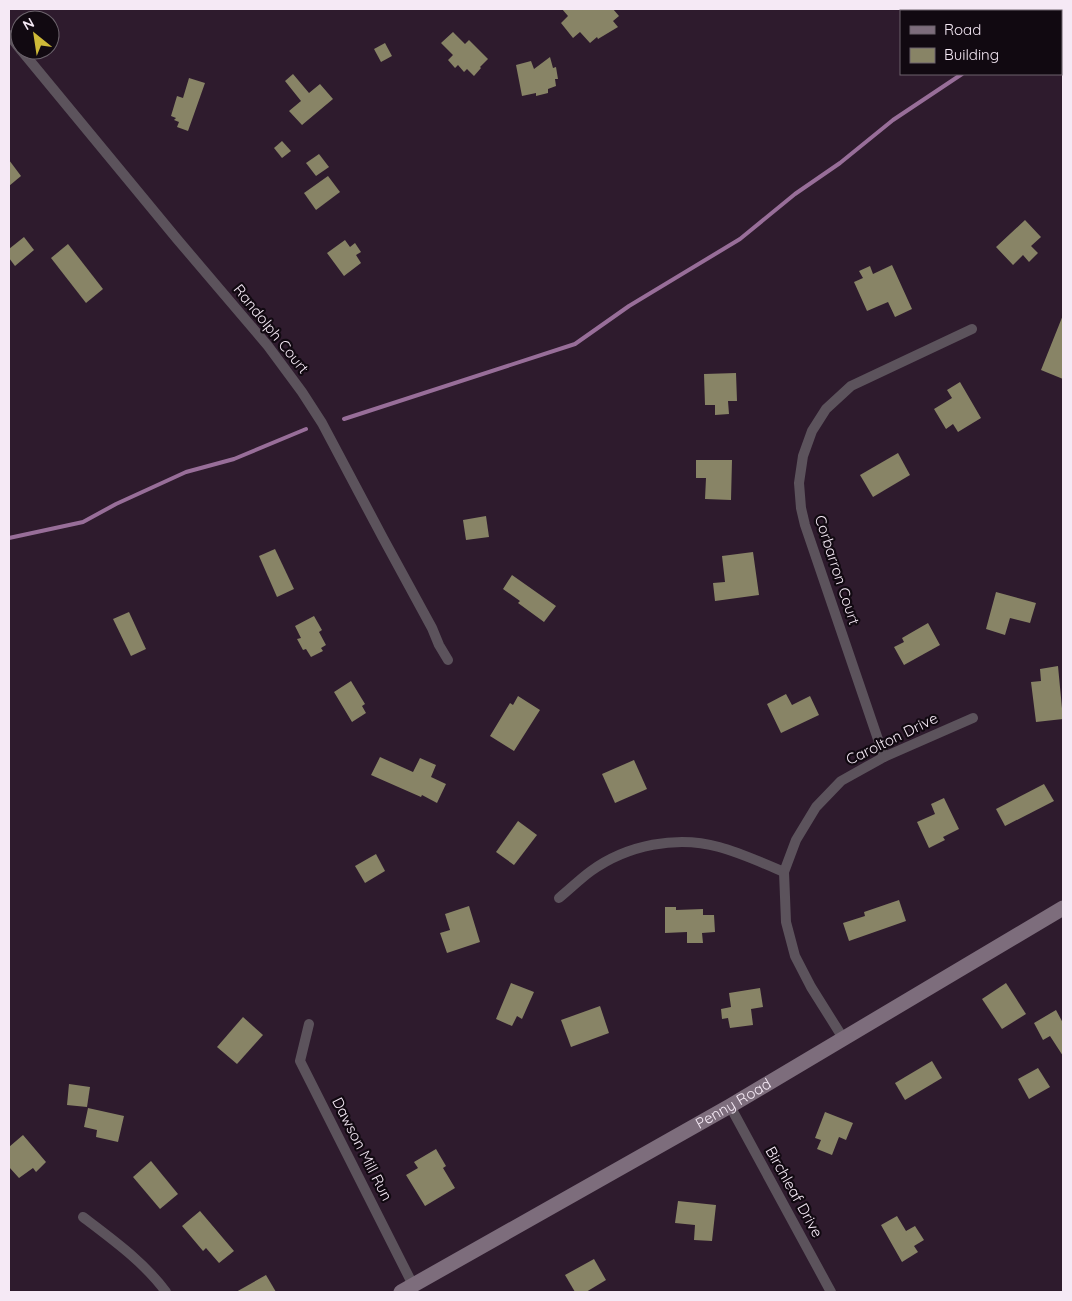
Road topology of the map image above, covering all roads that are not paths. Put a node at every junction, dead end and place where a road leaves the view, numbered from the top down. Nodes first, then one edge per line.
1 (30, 60) edge
2 (972, 329) dead end
3 (448, 660) dead end
4 (973, 718) dead end
5 (884, 757) junction
6 (784, 872) junction
7 (560, 898) dead end
8 (1063, 908) edge
9 (309, 1024) dead end
10 (843, 1038) junction
11 (730, 1106) junction
12 (83, 1217) dead end
13 (407, 1289) edge
14 (166, 1292) edge
15 (832, 1292) edge

1 - 3 street, Randolph Court
2 - 5 street, Corbarron Court
4 - 5 street, Carolton Drive
5 - 6 street, Carolton Drive
6 - 7 street
6 - 10 street, Carolton Drive
8 - 10 street, Penny Road
9 - 13 street, Dawson Mill Run
10 - 11 street, Penny Road
11 - 13 street, Penny Road
11 - 15 street, Birchleaf Drive
12 - 14 street

